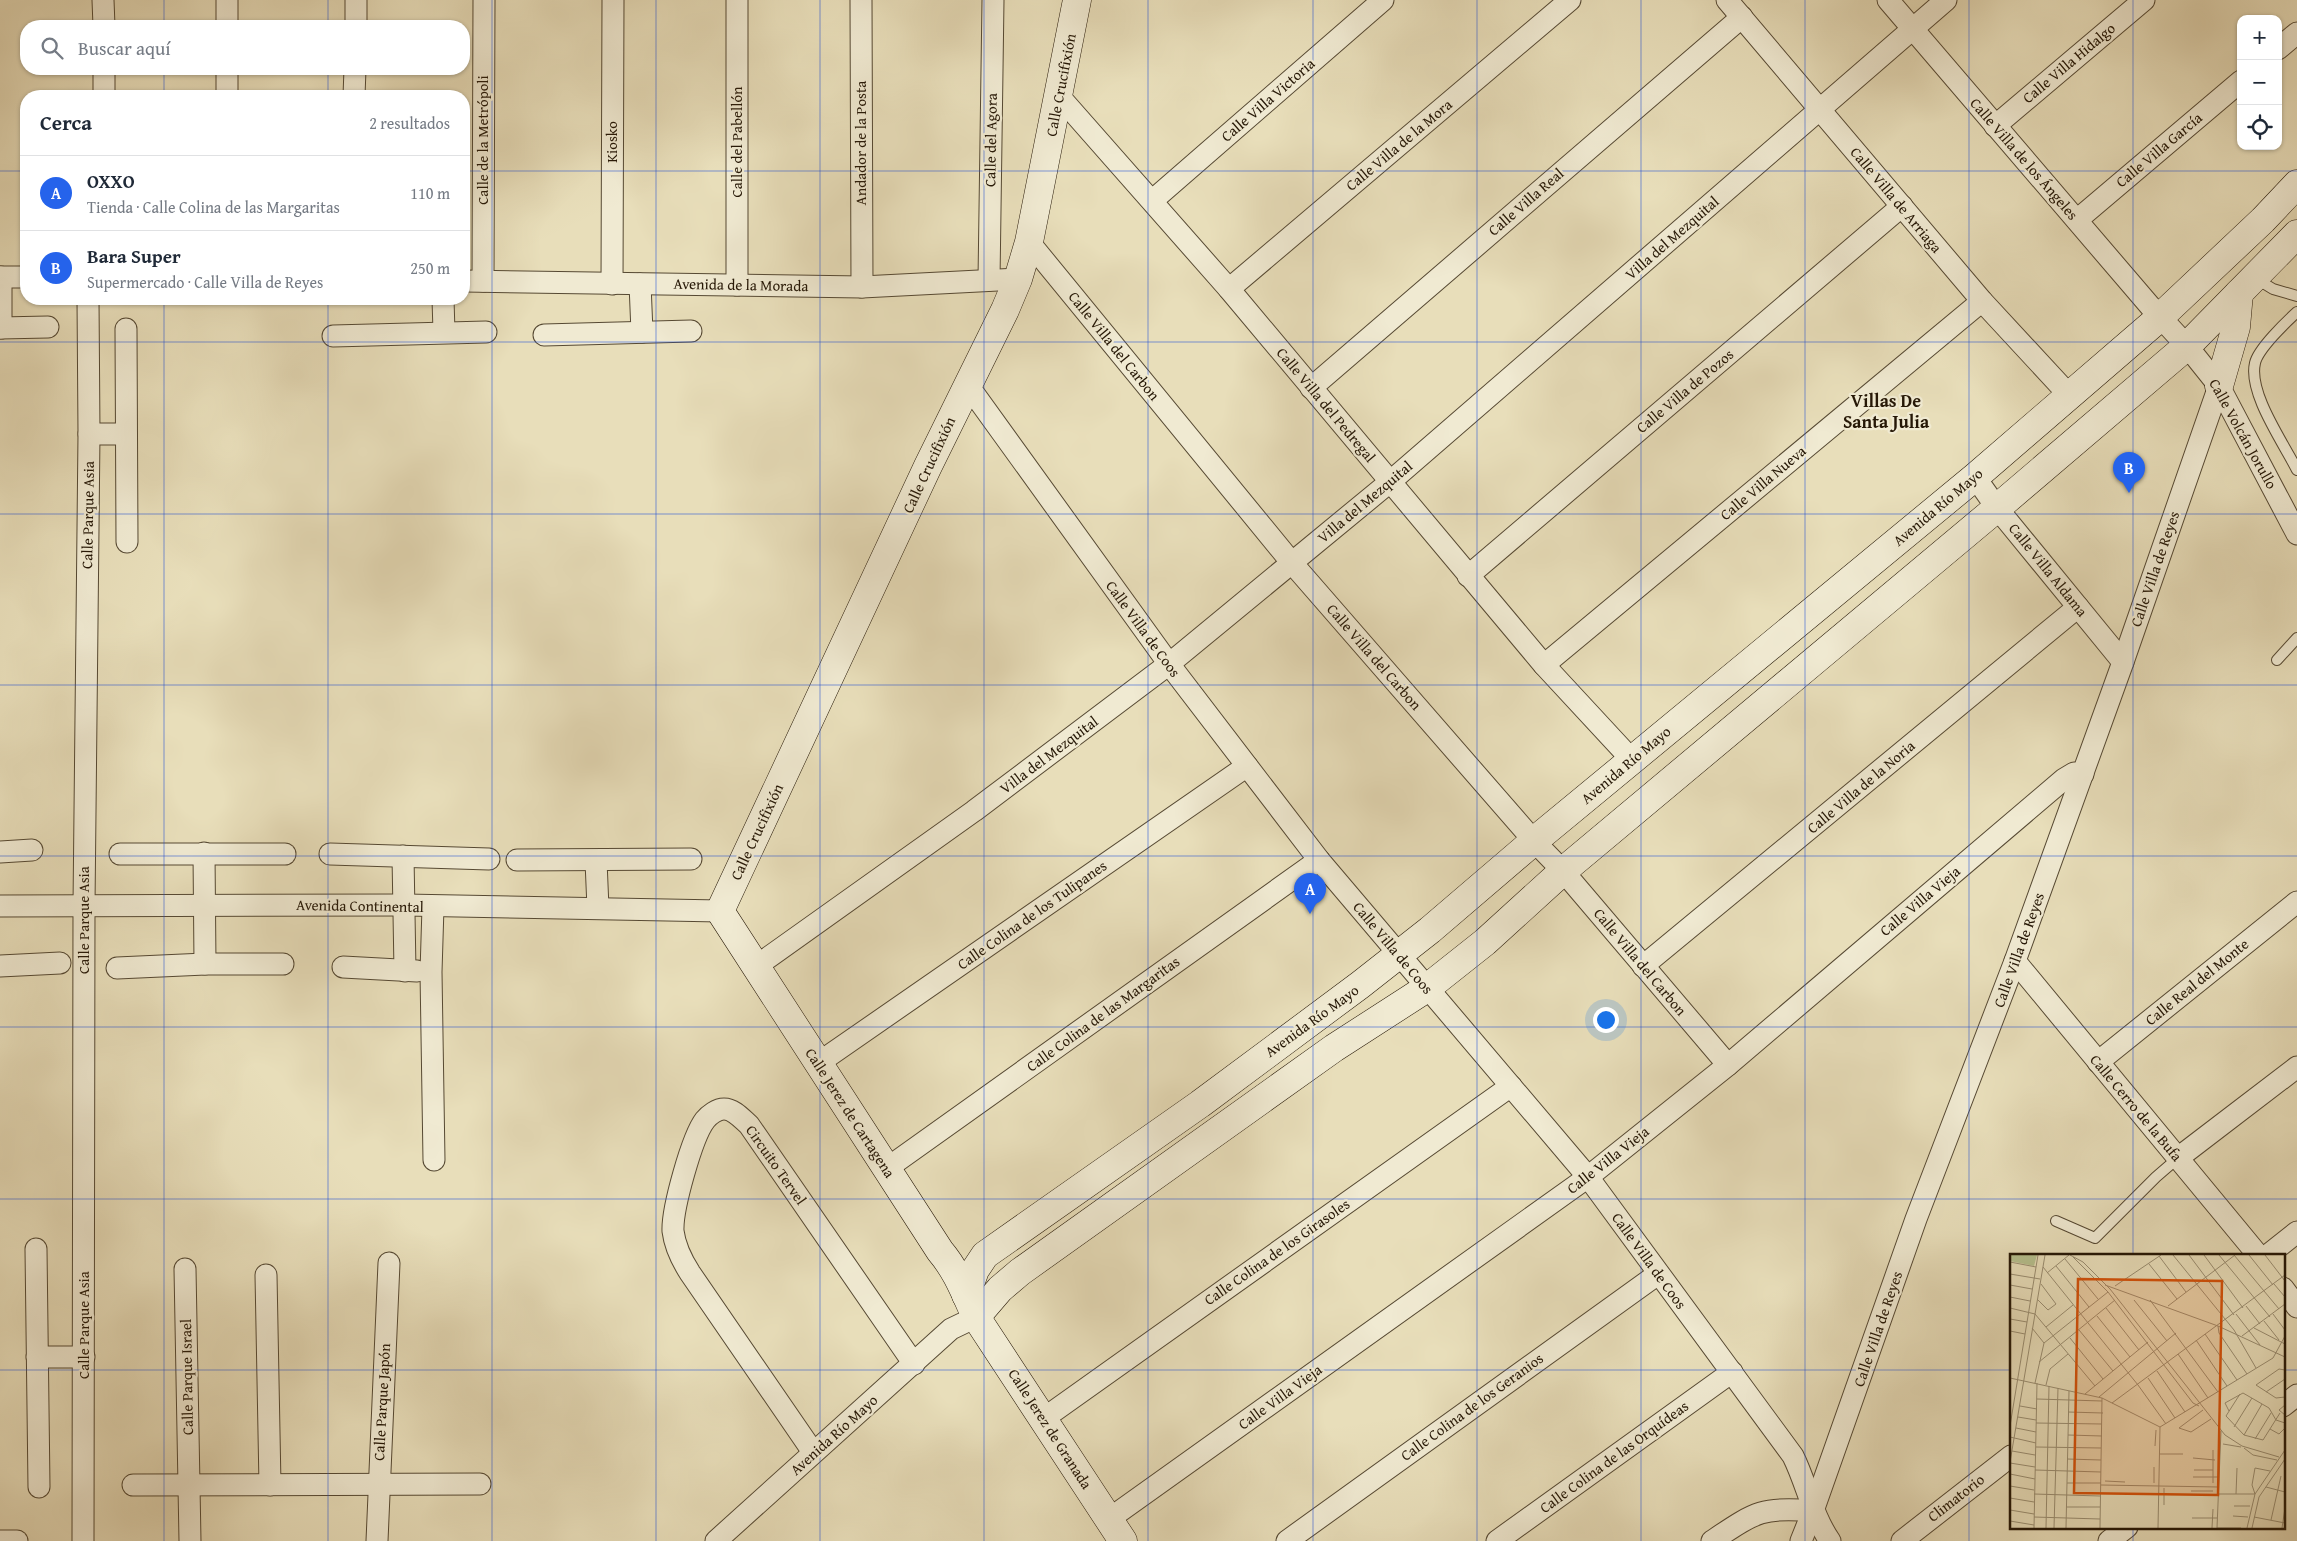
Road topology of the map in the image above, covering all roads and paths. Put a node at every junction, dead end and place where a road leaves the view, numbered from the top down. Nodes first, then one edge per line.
1 (104, 0) edge
2 (226, 0) edge
3 (356, 0) edge
4 (484, 0) edge
5 (612, 0) edge
6 (737, 0) edge
7 (861, 0) edge
8 (993, 0) edge
9 (1077, 0) edge
10 (1383, 0) edge
11 (1570, 0) edge
12 (1727, 0) edge
13 (1888, 0) edge
14 (1946, 0) edge
15 (2144, 0) edge
16 (1742, 17) junction
17 (104, 20) edge
18 (227, 20) edge
19 (356, 20) edge
20 (1912, 28) junction
21 (2297, 33) edge
22 (2282, 46) edge
23 (104, 75) edge
24 (227, 75) edge
25 (355, 75) edge
26 (2237, 84) edge
27 (104, 90) edge
28 (227, 90) edge
29 (354, 90) edge
30 (1059, 96) junction
31 (1819, 110) junction
32 (1995, 126) junction
33 (2297, 184) edge
34 (1153, 200) junction
35 (1902, 206) junction
36 (2077, 220) junction
37 (2297, 234) edge
38 (1029, 242) junction
39 (1, 277) edge
40 (20, 277) edge
41 (989, 280) junction
42 (1018, 280) junction
43 (473, 281) edge
44 (612, 284) junction
45 (640, 284) junction
46 (737, 285) junction
47 (2246, 285) junction
48 (862, 287) junction
49 (1229, 289) junction
50 (2297, 296) edge
51 (1982, 301) junction
52 (88, 305) edge
53 (443, 305) edge
54 (2297, 312) edge
55 (2160, 317) junction
56 (48, 327) dead end
57 (0, 328) edge
58 (126, 329) dead end
59 (691, 331) dead end
60 (444, 332) junction
61 (486, 332) dead end
62 (642, 332) junction
63 (544, 335) dead end
64 (333, 336) dead end
65 (2187, 346) junction
66 (967, 384) junction
67 (2219, 386) junction
68 (1311, 388) junction
69 (2069, 395) junction
70 (89, 434) junction
71 (126, 434) junction
72 (2297, 470) edge
73 (1975, 477) junction
74 (1391, 481) junction
75 (1997, 508) junction
76 (2297, 534) edge
77 (127, 542) dead end
78 (1292, 562) junction
79 (1468, 576) junction
80 (2078, 607) junction
81 (2297, 638) edge
82 (2277, 660) dead end
83 (2123, 662) junction
84 (1169, 664) junction
85 (1544, 665) junction
86 (1632, 760) junction
87 (1247, 766) junction
88 (2083, 774) junction
89 (1534, 841) junction
90 (32, 850) dead end
91 (0, 852) edge
92 (204, 853) junction
93 (120, 854) dead end
94 (285, 854) dead end
95 (330, 854) dead end
96 (403, 856) junction
97 (489, 859) dead end
98 (691, 859) dead end
99 (517, 860) dead end
100 (1319, 860) junction
101 (596, 861) junction
102 (1563, 871) junction
103 (2297, 902) edge
104 (404, 905) junction
105 (0, 906) edge
106 (84, 906) junction
107 (206, 906) junction
108 (433, 907) junction
109 (598, 908) junction
110 (720, 911) junction
111 (1398, 956) junction
112 (2015, 961) junction
113 (60, 963) dead end
114 (206, 964) junction
115 (283, 964) dead end
116 (0, 966) edge
117 (755, 966) junction
118 (1644, 966) junction
119 (343, 967) dead end
120 (117, 968) dead end
121 (405, 971) junction
122 (431, 972) junction
123 (1427, 988) junction
124 (2098, 1062) junction
125 (817, 1064) junction
126 (1728, 1065) junction
127 (2297, 1067) edge
128 (1511, 1086) junction
129 (2178, 1158) junction
130 (434, 1160) dead end
131 (886, 1169) junction
132 (1588, 1177) junction
133 (2056, 1221) dead end
134 (2297, 1232) edge
135 (36, 1249) dead end
136 (2257, 1254) edge
137 (2269, 1254) edge
138 (389, 1263) dead end
139 (185, 1269) dead end
140 (1658, 1274) junction
141 (266, 1275) dead end
142 (2284, 1289) edge
143 (971, 1306) junction
144 (2297, 1307) edge
145 (37, 1357) junction
146 (84, 1357) junction
147 (914, 1364) junction
148 (1732, 1372) junction
149 (2297, 1395) edge
150 (2284, 1405) edge
151 (1043, 1419) junction
152 (813, 1452) junction
153 (2010, 1457) edge
154 (378, 1484) junction
155 (480, 1484) dead end
156 (133, 1485) dead end
157 (189, 1485) junction
158 (270, 1485) junction
159 (39, 1487) dead end
160 (1814, 1511) junction
161 (2126, 1528) edge
162 (1116, 1530) edge
163 (0, 1541) edge
164 (17, 1541) edge
165 (84, 1541) edge
166 (190, 1541) edge
167 (377, 1541) edge
168 (716, 1541) edge
169 (1287, 1541) edge
170 (1497, 1541) edge
171 (1712, 1541) edge
172 (1801, 1541) edge
173 (1830, 1541) edge
174 (1902, 1541) edge
175 (2109, 1541) edge

1 - 17 street
2 - 18 street
3 - 19 street
4 - 43 street, Calle de la Metrópoli
5 - 44 street, Kiosko
6 - 46 street, Calle del Pabellón
7 - 48 street, Andador de la Posta
8 - 41 street, Calle del Agora
9 - 30 street, Calle Crucifixión
10 - 34 street, Calle Villa Victoria
11 - 49 street, Calle Villa de la Mora
12 - 16 street, Calle Villa de Arriaga
13 - 20 street, Calle Villa de los Ángeles
14 - 20 street, Villa del Mezquital
15 - 32 street, Calle Villa Hidalgo
16 - 31 street, Calle Villa de Arriaga
16 - 68 street, Calle Villa Real
20 - 31 street, Villa del Mezquital
20 - 32 street, Calle Villa de los Ángeles
21 - 22 street
23 - 27 street
24 - 28 street
25 - 29 street
26 - 36 street, Calle Villa García
30 - 34 street, Calle Villa del Pedregal
30 - 38 street, Calle Crucifixión
31 - 35 street, Calle Villa de Arriaga
31 - 74 street, Villa del Mezquital
32 - 36 street, Calle Villa de los Ángeles
33 - 55 street, Avenida Río Mayo
34 - 49 street, Calle Villa del Pedregal
35 - 51 street, Calle Villa de Arriaga
35 - 79 street, Calle Villa de Pozos
36 - 55 street, Calle Villa de los Ángeles
37 - 47 street, Avenida Río Mayo
38 - 42 street, Calle Crucifixión
38 - 78 street, Calle Villa del Carbon
39 - 40 street
39 - 57 street
41 - 42 street, Avenida de la Morada
41 - 48 street, Avenida de la Morada
42 - 66 street, Calle Crucifixión
43 - 44 street, Avenida de la Morada
44 - 45 street, Avenida de la Morada
45 - 46 street, Avenida de la Morada
45 - 62 street
46 - 48 street, Avenida de la Morada
47 - 50 lane
47 - 65 street, Avenida Río Mayo
47 - 67 street
49 - 68 street, Calle Villa del Pedregal
51 - 69 street, Calle Villa de Arriaga
51 - 85 street, Calle Villa Nueva
52 - 70 street, Calle Parque Asia
53 - 60 street
54 - 72 lane
55 - 65 street, Calle Volcán Jorullo
55 - 69 street, Avenida Río Mayo
56 - 57 street
58 - 71 street
59 - 62 street
60 - 61 street
60 - 64 street
62 - 63 street
65 - 67 street, Calle Volcán Jorullo
65 - 75 street, Avenida Río Mayo
66 - 84 street, Calle Villa de Coos
66 - 110 street, Calle Crucifixión
67 - 76 street, Calle Volcán Jorullo
67 - 83 street, Calle Villa de Reyes
68 - 74 street, Calle Villa del Pedregal
69 - 73 street, Avenida Río Mayo
70 - 71 street
70 - 106 street, Calle Parque Asia
71 - 77 street
73 - 75 street, Calle Villa Aldama
73 - 86 street, Avenida Río Mayo
74 - 78 street, Villa del Mezquital
74 - 79 street, Calle Villa del Pedregal
75 - 80 street, Calle Villa Aldama
75 - 102 street, Avenida Río Mayo
78 - 84 street, Villa del Mezquital
78 - 89 street, Calle Villa del Carbon
79 - 85 street, Calle Villa del Pedregal
80 - 83 street, Calle Villa Aldama
80 - 118 street, Calle Villa de la Noria
81 - 82 lane
83 - 88 street, Calle Villa de Reyes
84 - 87 street, Calle Villa de Coos
84 - 117 street, Villa del Mezquital
85 - 86 street, Calle Villa del Pedregal
86 - 89 street, Avenida Río Mayo
87 - 100 street, Calle Villa de Coos
87 - 125 street, Calle Colina de los Tulipanes
88 - 112 street, Calle Villa de Reyes
88 - 126 street, Calle Villa Vieja
89 - 102 street, Calle Villa del Carbon
89 - 111 street, Avenida Río Mayo
90 - 91 street
92 - 93 street
92 - 94 street
92 - 107 street
95 - 96 street
96 - 97 street
96 - 104 street
98 - 101 street
99 - 101 street
100 - 111 street, Calle Villa de Coos
100 - 131 street, Calle Colina de las Margaritas
101 - 109 street
102 - 118 street, Calle Villa del Carbon
102 - 123 street, Avenida Río Mayo
103 - 124 street, Calle Real del Monte
104 - 107 street, Avenida Continental
104 - 108 street, Avenida Continental
104 - 121 street
105 - 106 street, Avenida Continental
106 - 107 street, Avenida Continental
106 - 146 street, Calle Parque Asia
107 - 114 street
108 - 109 street, Avenida Continental
108 - 122 street
109 - 110 street, Avenida Continental
110 - 117 street, Calle Jerez de Cartagena
111 - 123 street, Calle Villa de Coos
111 - 143 street, Avenida Río Mayo
112 - 124 street, Calle Cerro de la Bufa
112 - 160 street, Calle Villa de Reyes
113 - 116 street
114 - 115 street
114 - 120 street
117 - 125 street, Calle Jerez de Cartagena
118 - 126 street, Calle Villa del Carbon
119 - 121 street
121 - 122 street
122 - 130 street
123 - 128 street, Calle Villa de Coos
123 - 143 street, Avenida Río Mayo
124 - 129 street, Calle Cerro de la Bufa
125 - 131 street, Calle Jerez de Cartagena
126 - 132 street, Calle Villa Vieja
127 - 129 street
128 - 132 street, Calle Villa de Coos
128 - 151 street, Calle Colina de los Girasoles
129 - 133 lane
129 - 136 street, Calle Cerro de la Bufa
131 - 143 street, Calle Jerez de Cartagena
132 - 140 street, Calle Villa de Coos
132 - 162 street, Calle Villa Vieja
134 - 137 street
135 - 145 street
138 - 154 street, Calle Parque Japón
139 - 157 street, Calle Parque Israel
140 - 148 street, Calle Villa de Coos
140 - 169 street, Calle Colina de los Geranios
141 - 158 street
142 - 144 street
143 - 147 street, Avenida Río Mayo
143 - 151 street, Calle Jerez de Granada
145 - 146 street
145 - 159 street
146 - 165 street, Calle Parque Asia
147 - 152 street, Avenida Río Mayo
147 - 152 street, Circuito Tervel
148 - 160 street, Calle Villa de Coos
148 - 170 street, Calle Colina de las Orquídeas
149 - 150 street
151 - 162 street, Calle Jerez de Granada
152 - 168 street, Avenida Río Mayo
153 - 174 street, Climatorio
154 - 155 street
154 - 158 street
154 - 167 street, Calle Parque Japón
156 - 157 street
157 - 158 street
157 - 166 street, Calle Parque Israel
160 - 171 street
160 - 172 street, Calle Villa de Reyes
160 - 173 street, Calle Villa de Coos
161 - 175 street
163 - 164 street

